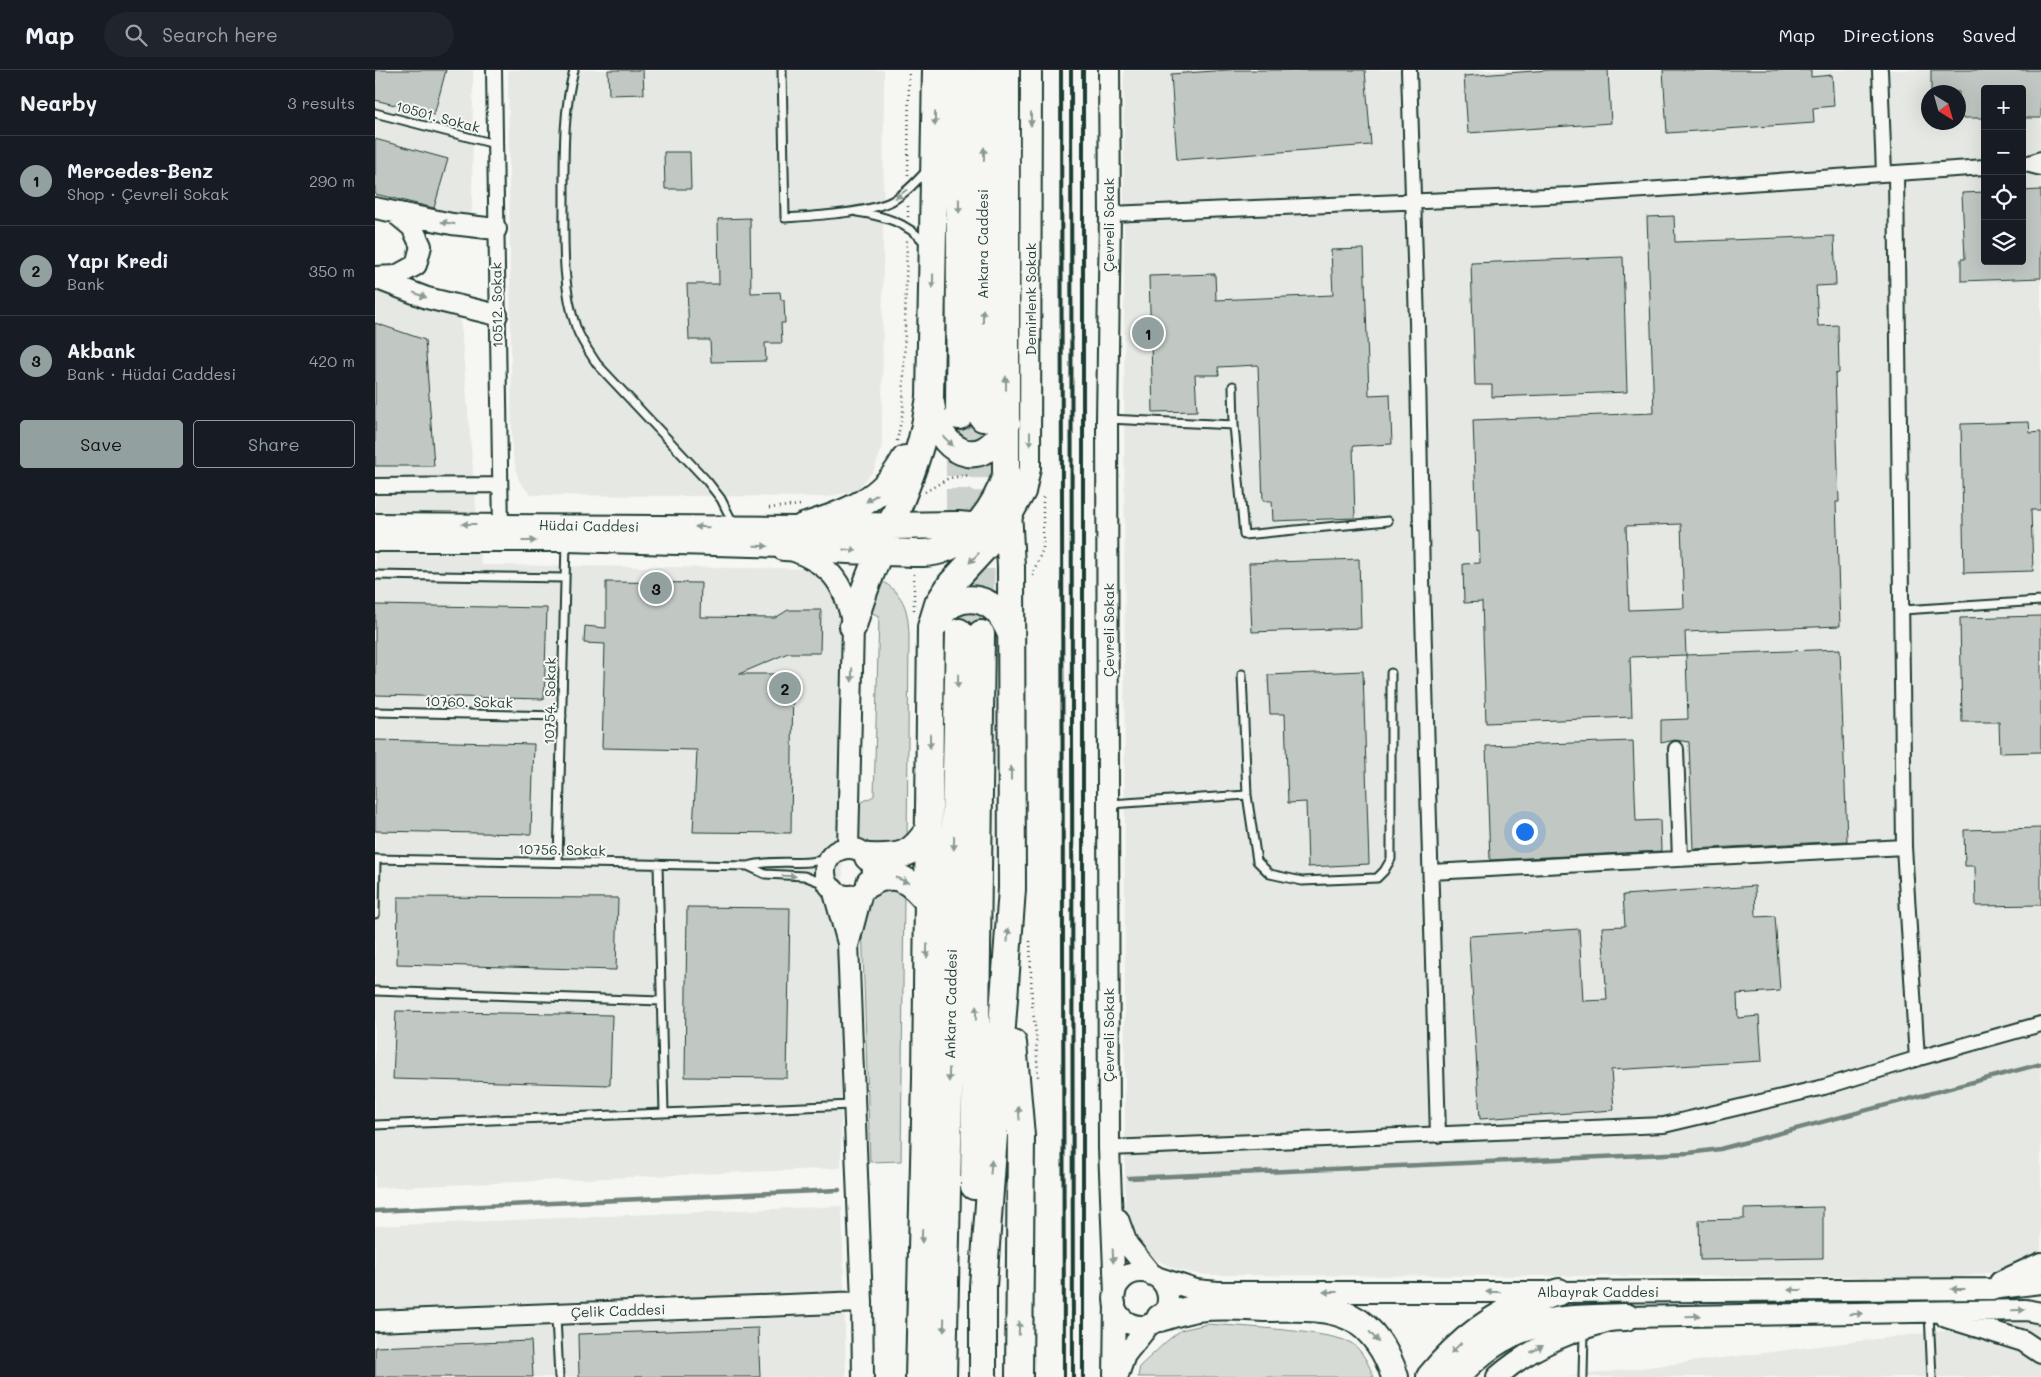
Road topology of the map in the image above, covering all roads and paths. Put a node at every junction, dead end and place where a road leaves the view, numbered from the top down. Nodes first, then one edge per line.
1 (494, 70) edge
2 (575, 70) edge
3 (782, 70) edge
4 (909, 70) edge
5 (936, 70) edge
6 (958, 70) edge
7 (984, 70) edge
8 (1006, 70) edge
9 (1031, 70) edge
10 (1109, 70) edge
11 (1409, 70) edge
12 (1880, 70) edge
13 (375, 113) edge
14 (495, 144) junction
15 (935, 160) junction
16 (2041, 161) edge
17 (2026, 164) edge
18 (2026, 164) edge
19 (1981, 167) edge
20 (2041, 168) edge
21 (1890, 173) junction
22 (909, 189) junction
23 (1413, 202) junction
24 (375, 208) edge
25 (849, 211) junction
26 (395, 213) junction
27 (1110, 214) junction
28 (908, 228) junction
29 (496, 229) junction
30 (934, 255) junction
31 (375, 277) edge
32 (497, 315) junction
33 (932, 343) junction
34 (1233, 386) dead end
35 (930, 397) junction
36 (983, 419) junction
37 (1107, 419) junction
38 (1235, 425) junction
39 (895, 446) dead end
40 (977, 474) dead end
41 (500, 485) junction
42 (375, 486) edge
43 (925, 492) dead end
44 (764, 509) dead end
45 (803, 516) junction
46 (1388, 521) dead end
47 (375, 524) edge
48 (889, 527) junction
49 (735, 528) junction
50 (992, 529) junction
51 (501, 533) junction
52 (375, 541) edge
53 (566, 541) junction
54 (784, 547) junction
55 (879, 552) junction
56 (375, 575) edge
57 (565, 578) junction
58 (2041, 601) edge
59 (1903, 610) junction
60 (853, 626) junction
61 (1011, 634) junction
62 (931, 641) junction
63 (1391, 673) dead end
64 (1243, 674) dead end
65 (375, 712) edge
66 (562, 716) junction
67 (1676, 749) dead end
68 (1247, 794) junction
69 (1109, 804) junction
70 (929, 829) junction
71 (1904, 847) junction
72 (858, 853) junction
73 (830, 858) junction
74 (375, 859) edge
75 (1680, 860) junction
76 (558, 862) junction
77 (658, 864) junction
78 (748, 866) junction
79 (1431, 872) junction
80 (832, 887) junction
81 (866, 887) junction
82 (928, 902) junction
83 (375, 914) edge
84 (848, 944) junction
85 (1006, 962) junction
86 (375, 991) edge
87 (661, 1001) junction
88 (2041, 1024) edge
89 (1917, 1059) junction
90 (926, 1078) junction
91 (855, 1105) junction
92 (663, 1113) junction
93 (375, 1125) edge
94 (1438, 1135) junction
95 (1109, 1148) junction
96 (1110, 1190) junction
97 (2041, 1263) edge
98 (1154, 1276) junction
99 (2041, 1283) edge
100 (945, 1285) junction
101 (1984, 1289) junction
102 (1559, 1292) junction
103 (1115, 1299) junction
104 (862, 1302) junction
105 (1929, 1312) junction
106 (2041, 1313) edge
107 (556, 1314) junction
108 (1625, 1317) joint
109 (375, 1321) edge
110 (1155, 1321) junction
111 (1585, 1323) junction
112 (2041, 1353) edge
113 (559, 1377) edge
114 (863, 1377) edge
115 (919, 1377) edge
116 (943, 1377) edge
117 (971, 1377) edge
118 (983, 1377) edge
119 (1019, 1377) edge
120 (1116, 1377) edge
121 (1395, 1377) edge
122 (1430, 1377) edge
123 (1457, 1377) edge
124 (1497, 1377) edge
125 (1583, 1377) edge
126 (1932, 1377) edge

1 - 14 street, 10512. Sokak
2 - 49 lane
3 - 25 lane
4 - 22 path
5 -> 15 highway
6 -> 36 highway, Ankara Caddesi
36 -> 7 highway, Ankara Caddesi
36 -> 8 highway
9 -> 50 street, Demirlenk Sokak
10 - 27 street, Çevreli Sokak
11 - 23 street
12 - 21 street
13 - 14 lane, 10501. Sokak
14 - 29 street, 10512. Sokak
15 - 22 lane
15 - 30 highway
16 - 17 street
18 - 20 street
19 - 21 street
21 - 23 street
21 - 59 street
22 -> 25 lane
22 - 28 path
23 - 27 street
23 - 79 street
24 - 26 street
25 - 28 lane
29 -> 26 street
26 - 31 street
27 - 37 street, Çevreli Sokak
28 - 30 lane
28 - 39 path
29 - 32 street, 10512. Sokak
30 -> 33 highway
31 -> 32 street
32 - 41 street, 10512. Sokak
33 - 35 highway
33 -> 45 highway
34 - 38 lane
35 -> 36 highway
35 - 48 highway
36 - 50 highway
37 - 38 lane
37 - 69 street, Çevreli Sokak
38 - 46 lane
40 - 43 path
41 - 42 street
41 - 51 street, 10512. Sokak
44 - 45 path
45 - 48 highway
45 - 49 street, Hüdai Caddesi
51 -> 47 street, Hüdai Caddesi
48 - 50 highway
48 - 55 highway
49 -> 51 street, Hüdai Caddesi
50 - 55 highway
50 - 61 highway
50 -> 62 highway
51 - 52 street, Hüdai Caddesi
51 -> 53 street, Hüdai Caddesi
53 -> 54 street, Hüdai Caddesi
53 - 57 lane, 10754. Sokak
54 -> 55 highway
54 - 60 street
55 - 60 highway
56 - 57 lane
57 - 66 lane, 10754. Sokak
58 - 59 lane
59 - 71 street
60 -> 72 street
61 - 62 highway
85 -> 61 highway
62 -> 70 highway
63 - 68 lane
64 - 68 lane
65 - 66 lane, 10760. Sokak
66 - 76 lane, 10754. Sokak
67 - 75 street
68 - 69 lane
69 - 95 street, Çevreli Sokak
70 - 72 highway
70 - 82 highway
71 - 75 street
71 - 89 street
72 - 73 street
72 - 81 street
73 - 78 lane, 10756. Sokak
73 - 80 street
74 - 76 lane, 10756. Sokak
74 - 83 lane
75 - 79 street
76 - 77 lane, 10756. Sokak
77 - 78 lane, 10756. Sokak
77 - 87 lane
78 -> 80 lane, 10756. Sokak
79 - 94 street
80 - 81 street
80 - 84 street
81 -> 82 highway
81 - 84 street
82 -> 90 highway
84 - 91 street
118 -> 85 highway
119 -> 85 highway
86 - 87 lane
87 - 92 lane
88 - 89 street
89 - 94 street
90 - 100 highway
90 -> 115 highway
91 - 92 lane
91 - 104 street
92 - 93 lane
94 - 95 street
95 - 96 street, Çevreli Sokak
96 - 98 street
96 -> 103 street
97 - 101 street
102 -> 98 street, Albayrak Caddesi
98 - 103 street
98 - 110 street
99 - 101 street, Albayrak Caddesi
100 -> 116 highway, Ankara Caddesi
117 -> 100 highway, Ankara Caddesi
101 -> 102 street, Albayrak Caddesi
102 -> 122 highway
103 - 110 street
103 - 120 street
104 - 107 street, Çelik Caddesi
104 - 114 street
105 -> 106 street, Albayrak Caddesi
108 -> 105 street, Albayrak Caddesi
105 - 112 street
105 - 126 lane
107 - 109 street, Çelik Caddesi
107 - 113 lane
108 - 111 highway
110 - 120 street
110 -> 121 highway
111 - 123 highway
124 -> 111 street
111 - 125 lane

